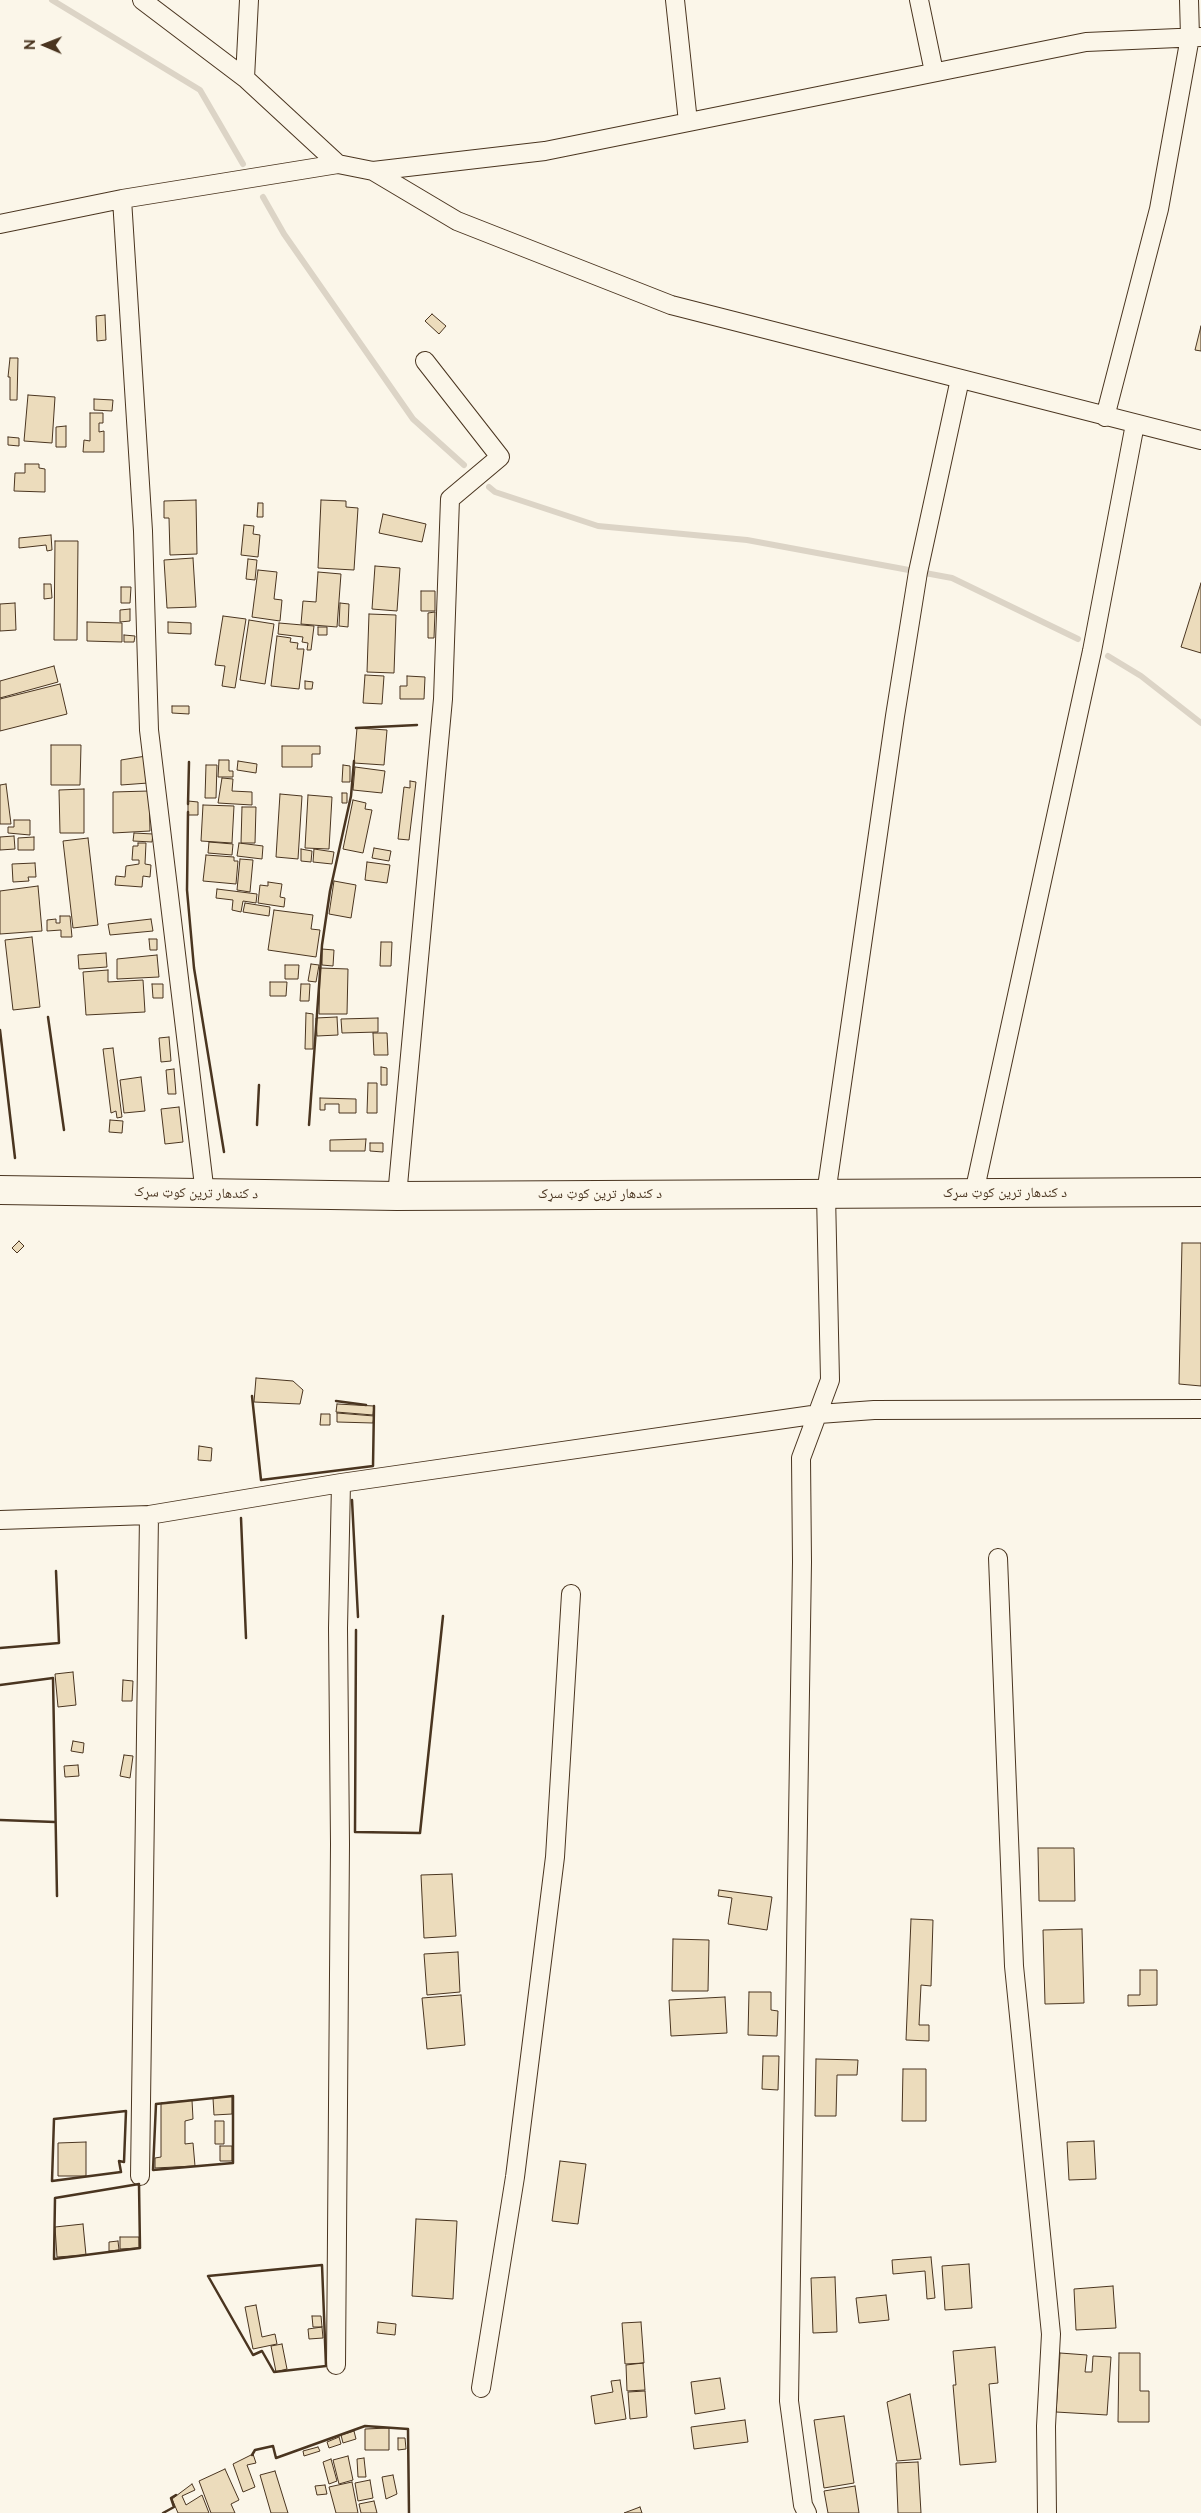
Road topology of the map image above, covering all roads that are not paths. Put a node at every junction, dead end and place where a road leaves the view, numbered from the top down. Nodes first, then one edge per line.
1 (142, 0) edge
2 (249, 0) edge
3 (675, 0) edge
4 (919, 0) edge
5 (1189, 0) edge
6 (1196, 37) edge
7 (934, 72) junction
8 (245, 78) junction
9 (688, 122) junction
10 (338, 164) junction
11 (373, 171) junction
12 (122, 199) junction
13 (0, 224) edge
14 (425, 361) dead end
15 (960, 380) junction
16 (1106, 417) junction
17 (1135, 424) junction
18 (1201, 440) edge
19 (0, 1190) edge
20 (1201, 1192) edge
21 (974, 1193) junction
22 (205, 1194) junction
23 (826, 1194) junction
24 (398, 1196) junction
25 (1201, 1409) edge
26 (819, 1414) junction
27 (340, 1483) junction
28 (149, 1515) junction
29 (0, 1520) edge
30 (998, 1558) dead end
31 (571, 1594) dead end
32 (140, 2176) dead end
33 (336, 2365) dead end
34 (481, 2388) dead end
35 (807, 2513) edge
36 (1047, 2513) edge

1 - 8 street
2 - 8 street
3 - 9 street
4 - 7 street
5 - 6 street
6 - 7 street
6 - 16 street
7 - 9 street
8 - 10 street
9 - 11 street
10 - 11 street
10 - 12 street
11 - 15 street
12 - 13 street
12 - 22 street
14 - 24 street
15 - 16 street
15 - 23 street
16 - 17 street
17 - 18 street
17 - 21 street
19 - 22 main road, د کندهار ترين کوټ سړک
20 - 21 main road, د کندهار ترين کوټ سړک
21 - 23 main road, د کندهار ترين کوټ سړک
22 - 24 main road, د کندهار ترين کوټ سړک
23 - 24 main road, د کندهار ترين کوټ سړک
23 - 26 street
25 - 26 street
26 - 27 street
26 - 35 street
27 - 28 street
27 - 33 street
28 - 29 street
28 - 32 street
30 - 36 street
31 - 34 street

